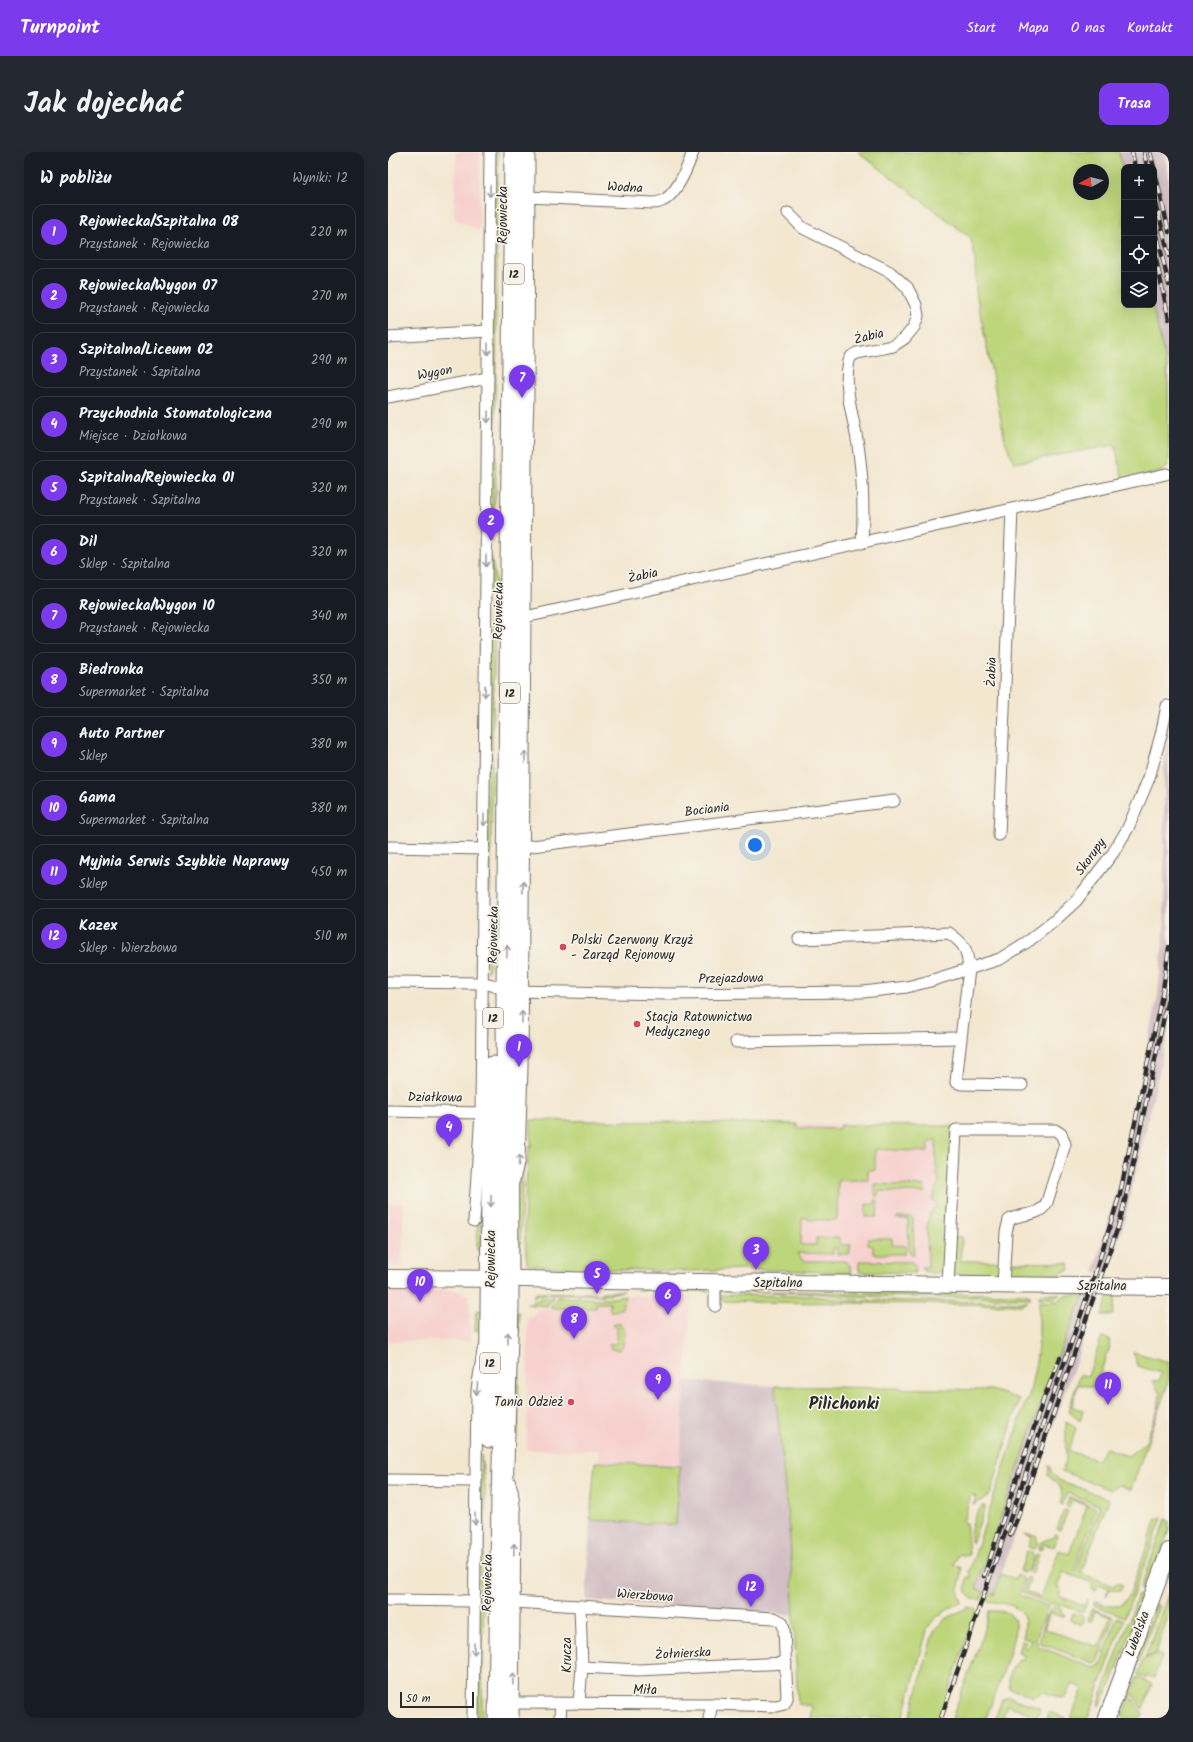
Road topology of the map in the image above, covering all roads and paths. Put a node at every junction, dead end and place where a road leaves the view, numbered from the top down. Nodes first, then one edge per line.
1 (490, 152) edge
2 (504, 152) edge
3 (516, 152) edge
4 (529, 152) edge
5 (693, 152) edge
6 (528, 197) junction
7 (788, 213) dead end
8 (488, 331) junction
9 (388, 337) edge
10 (488, 378) junction
11 (388, 397) edge
12 (1166, 474) dead end
13 (1012, 509) junction
14 (862, 543) junction
15 (525, 617) junction
16 (1167, 706) dead end
17 (894, 801) dead end
18 (999, 835) dead end
19 (388, 847) edge
20 (524, 847) junction
21 (484, 849) junction
22 (799, 939) dead end
23 (969, 969) junction
24 (388, 982) edge
25 (501, 987) junction
26 (960, 1038) junction
27 (736, 1042) dead end
28 (1022, 1085) dead end
29 (388, 1111) edge
30 (481, 1113) junction
31 (474, 1221) dead end
32 (388, 1278) edge
33 (500, 1278) junction
34 (715, 1282) junction
35 (948, 1285) junction
36 (1003, 1286) junction
37 (1169, 1287) edge
38 (715, 1306) dead end
39 (490, 1324) junction
40 (503, 1469) junction
41 (388, 1480) edge
42 (476, 1481) junction
43 (1169, 1551) edge
44 (1165, 1576) edge
45 (388, 1600) edge
46 (474, 1602) junction
47 (514, 1602) junction
48 (580, 1606) junction
49 (786, 1663) junction
50 (582, 1667) junction
51 (579, 1703) junction
52 (561, 1704) junction
53 (712, 1704) junction
54 (506, 1711) edge
55 (473, 1718) edge
56 (487, 1718) edge
57 (512, 1718) edge
58 (560, 1718) edge
59 (709, 1718) edge
60 (1107, 1718) edge

1 -> 8 street
2 - 25 highway, Rejowiecka / 12
25 -> 3 highway, Rejowiecka / 12
4 - 6 street
5 - 6 street, Wodna
6 - 15 street
7 - 14 street, Żabia
8 - 9 street
8 -> 10 street
10 - 11 street, Wygon
10 -> 21 street
12 - 13 street, Żabia
13 - 14 street, Żabia
13 - 18 street, Żabia
14 - 15 street, Żabia
20 -> 15 street
16 - 23 street, Skorupy
17 - 20 street, Bociania
19 - 21 street
25 -> 20 street
21 - 25 street
22 - 23 street
23 - 25 street, Przejazdowa
23 - 26 street
24 - 25 street, Przejazdowa
25 - 30 street
25 -> 33 highway, Rejowiecka / 12
33 -> 25 highway, Rejowiecka / 12
26 - 27 street
26 - 28 street
29 - 30 street, Działkowa
30 - 31 street
32 - 33 street, Szpitalna
33 - 34 street, Szpitalna
33 - 39 highway, Rejowiecka / 12
40 -> 33 highway, Rejowiecka / 12
34 - 35 street, Szpitalna
34 - 38 street
35 - 36 street, Szpitalna
35 - 36 street
36 - 37 street, Szpitalna
39 -> 42 street
39 - 56 highway, Rejowiecka / 12
47 -> 40 street, Rejowiecka
40 - 54 highway, Rejowiecka / 12
41 - 42 street
42 -> 46 street
43 - 44 street, Lubelska
44 - 60 street, Lubelska
45 - 46 street
46 -> 55 street
47 - 48 street, Wierzbowa
54 -> 47 street, Rejowiecka
48 - 49 street, Wierzbowa
48 - 50 street, Krucza
49 - 50 street, Żołnierska
49 - 53 street, Miła
50 - 51 street, Krucza
51 - 52 street, Miła
51 - 53 street, Miła
52 - 54 street, Miła
52 - 58 street
53 - 59 street
54 - 57 street, Rejowiecka

